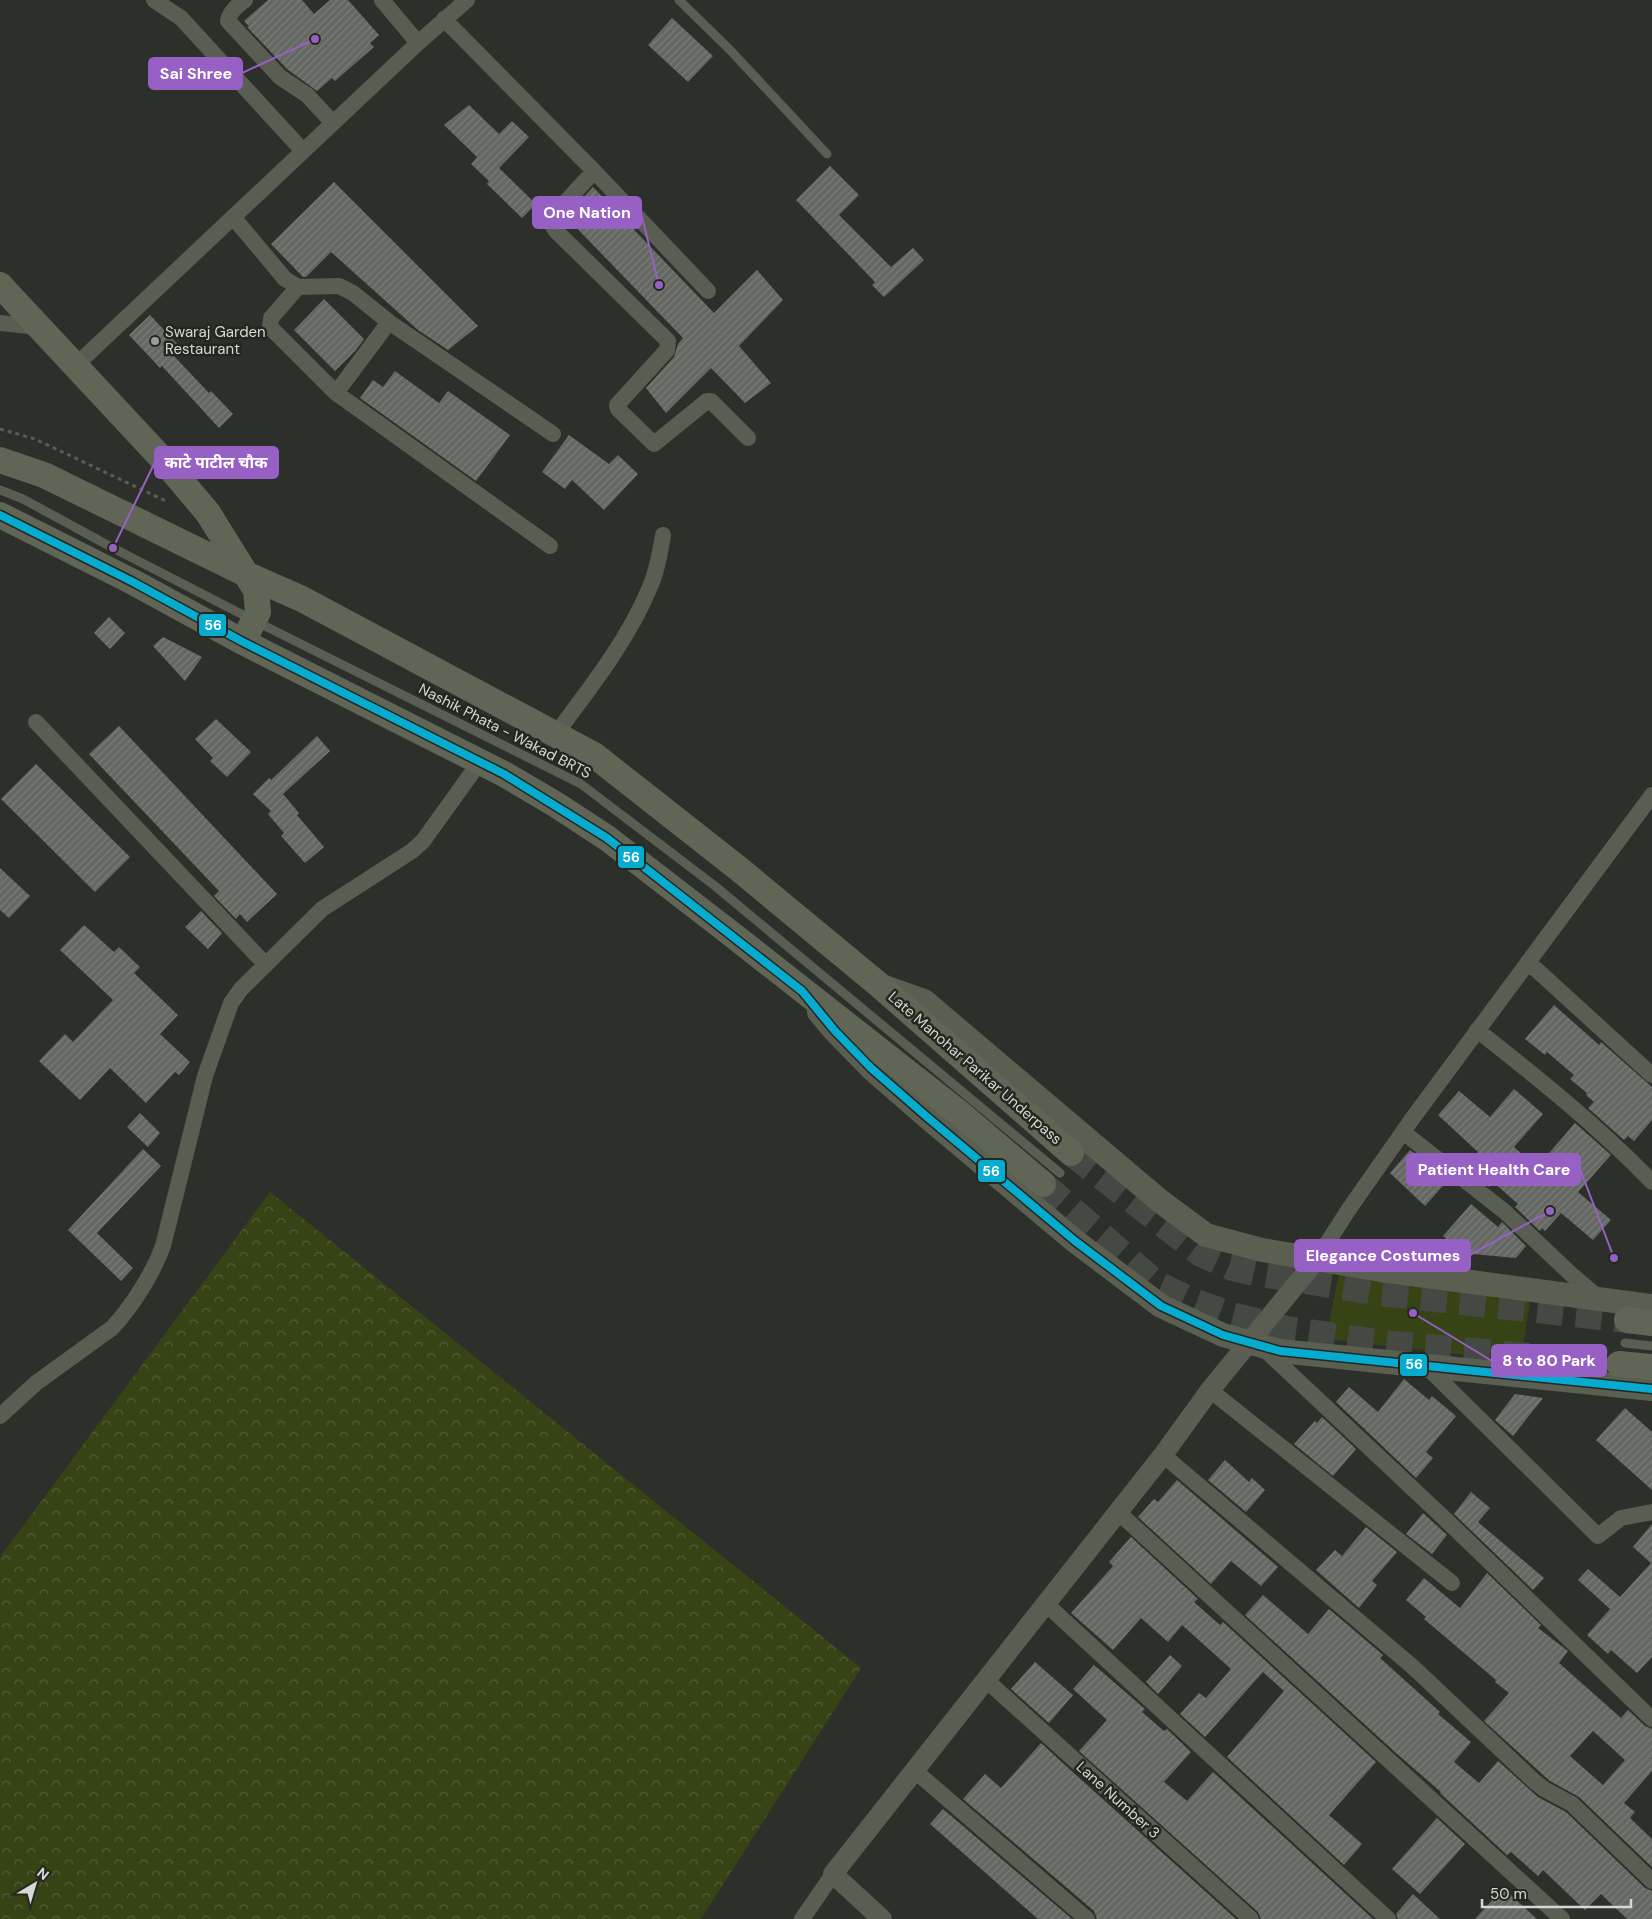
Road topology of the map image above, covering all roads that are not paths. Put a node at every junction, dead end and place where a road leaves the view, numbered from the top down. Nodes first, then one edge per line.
1 (154, 0) edge
2 (245, 0) edge
3 (382, 0) edge
4 (467, 0) edge
5 (679, 0) edge
6 (444, 18) junction
7 (418, 43) junction
8 (333, 123) junction
9 (303, 151) junction
10 (826, 154) dead end
11 (594, 171) junction
12 (233, 217) junction
13 (0, 286) edge
14 (298, 287) junction
15 (708, 291) dead end
16 (389, 322) junction
17 (0, 323) edge
18 (38, 327) junction
19 (75, 366) junction
20 (336, 393) junction
21 (553, 434) dead end
22 (748, 438) dead end
23 (0, 460) edge
24 (0, 490) edge
25 (0, 515) edge
26 (663, 536) dead end
27 (550, 546) dead end
28 (248, 575) junction
29 (249, 631) junction
30 (36, 722) dead end
31 (555, 734) junction
32 (479, 763) junction
33 (1652, 795) edge
34 (1528, 962) junction
35 (266, 965) junction
36 (878, 984) junction
37 (802, 991) junction
38 (1477, 1030) junction
39 (1652, 1074) edge
40 (1403, 1132) junction
41 (1058, 1170) junction
42 (1652, 1182) edge
43 (1317, 1259) junction
44 (1600, 1299) junction
45 (1652, 1306) edge
46 (1631, 1338) edge
47 (1255, 1344) junction
48 (1652, 1346) edge
49 (1426, 1367) junction
50 (1652, 1367) edge
51 (1652, 1389) edge
52 (1210, 1390) junction
53 (0, 1416) edge
54 (1163, 1455) junction
55 (1118, 1512) junction
56 (1652, 1512) edge
57 (1452, 1583) dead end
58 (1046, 1604) junction
59 (986, 1680) junction
60 (1652, 1719) edge
61 (915, 1771) junction
62 (833, 1874) junction
63 (1652, 1881) edge
64 (802, 1919) edge
65 (882, 1919) edge
66 (1087, 1919) edge
67 (1251, 1919) edge
68 (1388, 1919) edge
69 (1562, 1919) edge

1 - 9 street
2 - 8 street
3 - 7 street
4 - 6 street
5 - 10 lane
6 - 7 street
6 - 11 street
7 - 8 street
8 - 9 street
9 - 12 street
11 - 15 street
11 - 22 street
12 - 14 street
12 - 19 street
13 - 18 main road
14 - 16 street
14 - 20 street
16 - 20 street
16 - 21 street
17 - 18 street
18 - 19 main road
19 - 28 main road
20 - 27 street
23 - 28 main road, Late Manohar Parikar Underpass
24 - 29 lane, Nashik Phata - Wakad BRTS
25 - 29 main road
26 - 31 street
28 - 29 main road
28 - 31 main road, Late Manohar Parikar Underpass
29 - 32 main road
29 - 41 lane, Nashik Phata - Wakad BRTS
30 - 35 street
31 - 36 main road, Late Manohar Parikar Underpass
32 - 35 street
32 - 37 main road
33 - 34 street
34 - 38 street
34 - 39 street
35 - 53 street
36 - 41 main road, Late Manohar Parikar Underpass
36 - 43 main road
37 - 41 main road
37 - 47 main road
38 - 40 street
38 - 42 street
40 - 43 street
40 - 44 street
43 - 44 main road
43 - 47 street
44 - 45 main road
46 - 48 lane
46 - 50 main road
47 - 49 main road
47 - 52 street
47 - 60 street
49 - 51 main road
49 - 56 street
52 - 54 street
52 - 57 street
54 - 55 street
54 - 63 street
55 - 58 street
55 - 69 street
58 - 59 street
58 - 68 street
59 - 61 street
59 - 67 street, Lane Number 3
61 - 62 street
61 - 66 street
62 - 64 street
62 - 65 street

